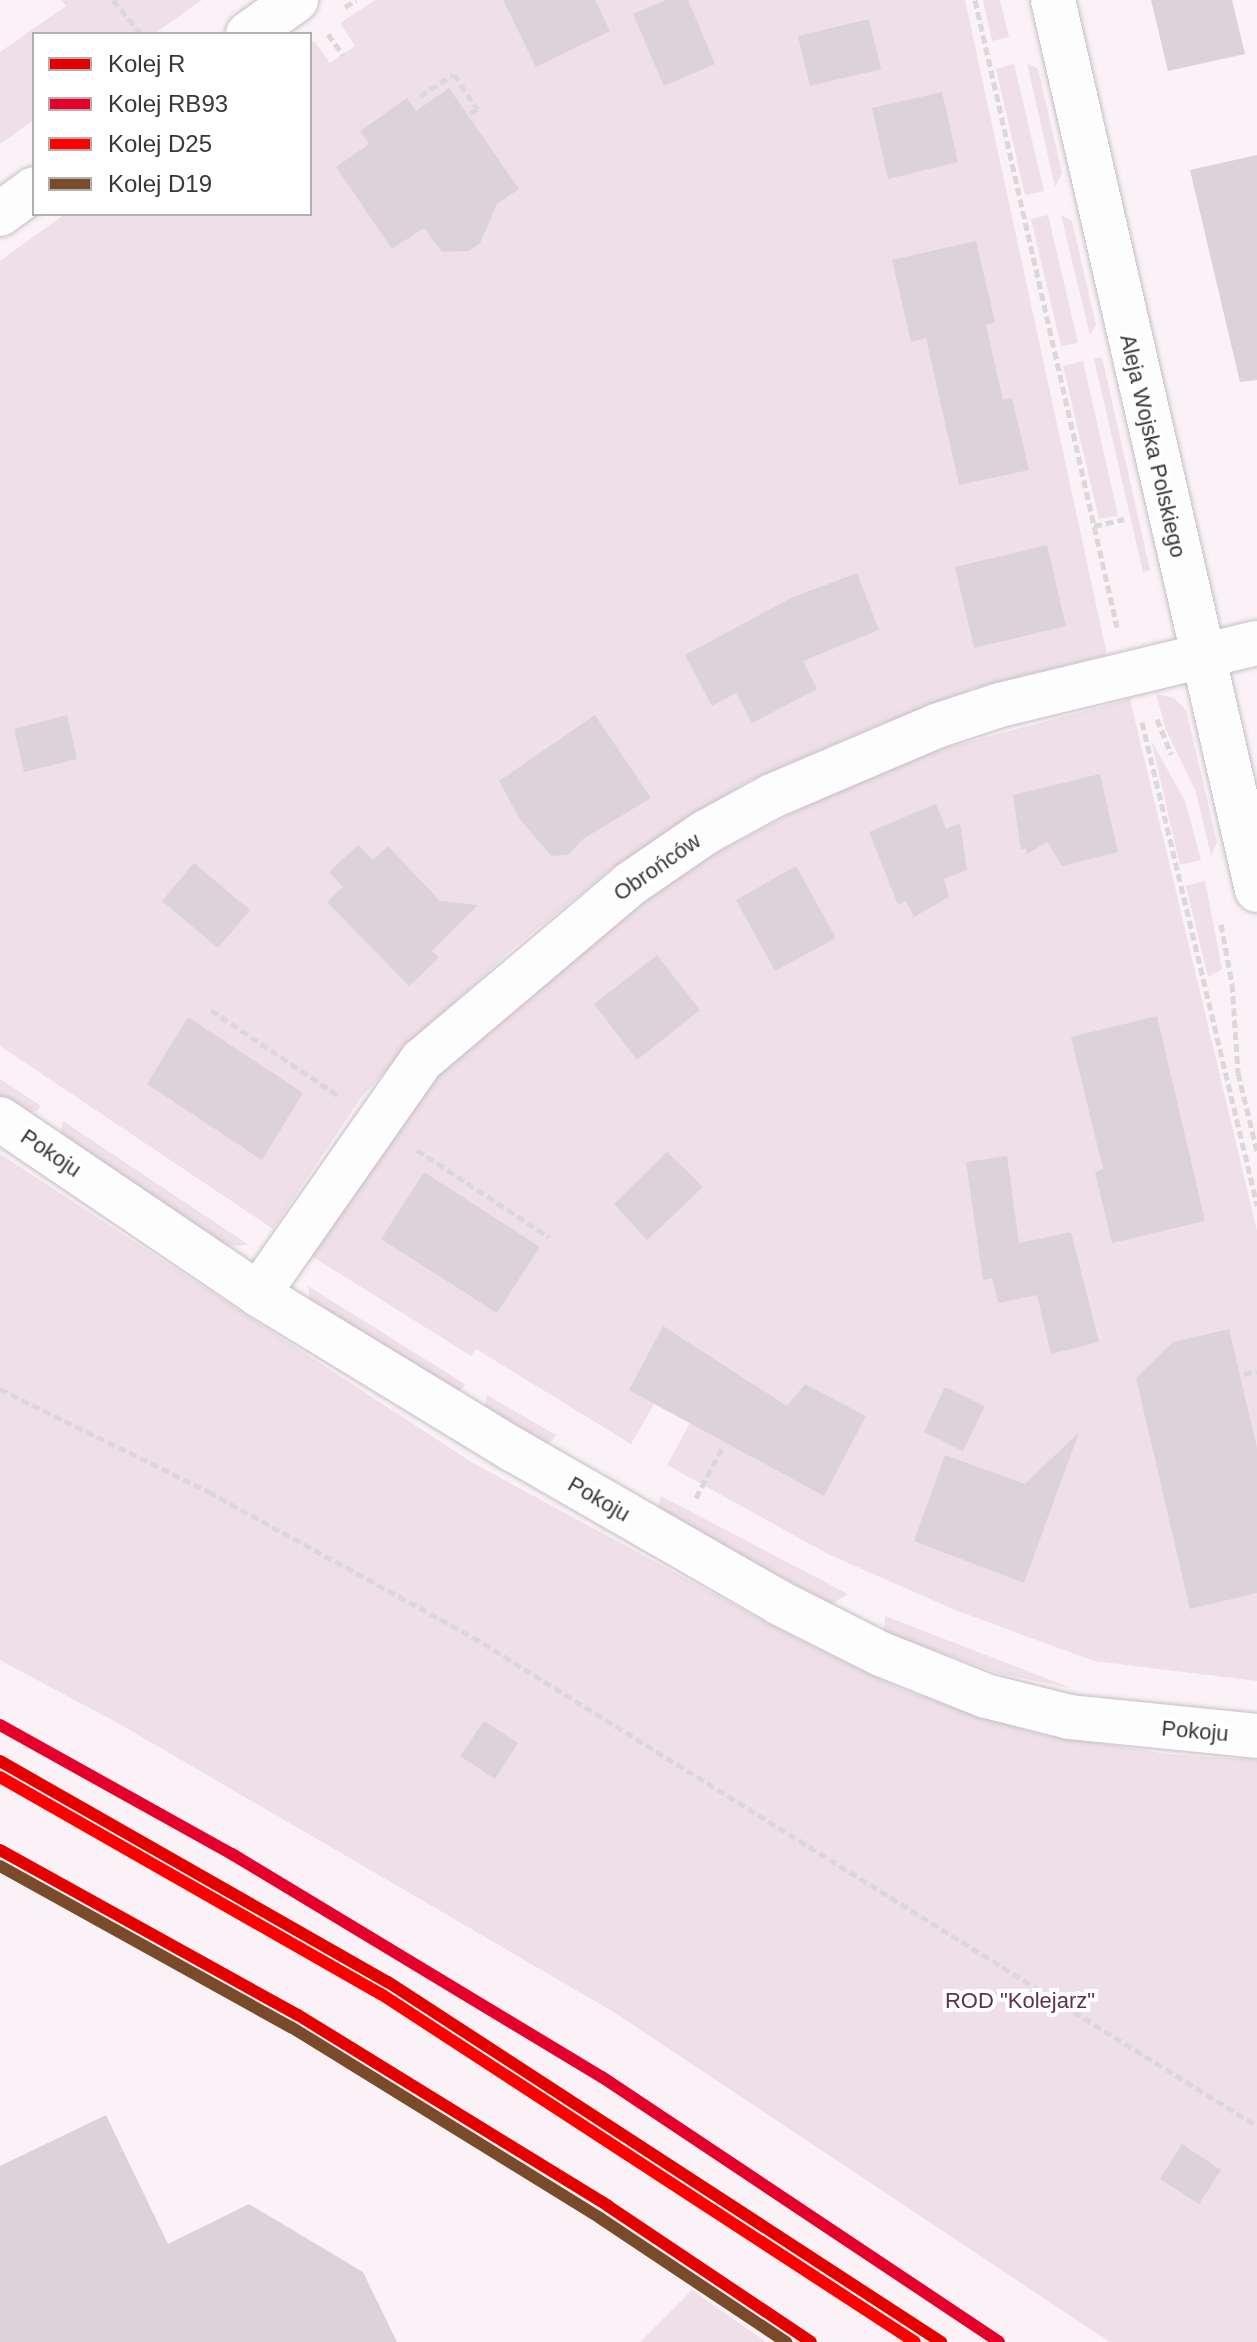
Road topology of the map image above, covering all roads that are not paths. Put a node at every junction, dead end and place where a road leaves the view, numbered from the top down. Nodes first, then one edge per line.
1 (296, 0) edge
2 (1053, 0) edge
3 (251, 32) edge
4 (32, 190) edge
5 (0, 214) edge
6 (1257, 643) edge
7 (1203, 656) junction
8 (1257, 890) edge
9 (0, 1119) edge
10 (258, 1294) junction
11 (1257, 1736) edge

1 - 3 street
2 - 7 street, Aleja Wojska Polskiego
4 - 5 street
6 - 7 street, Obrońców
7 - 8 street, Aleja Wojska Polskiego
7 - 10 street, Obrońców
9 - 10 street, Pokoju
10 - 11 street, Pokoju

